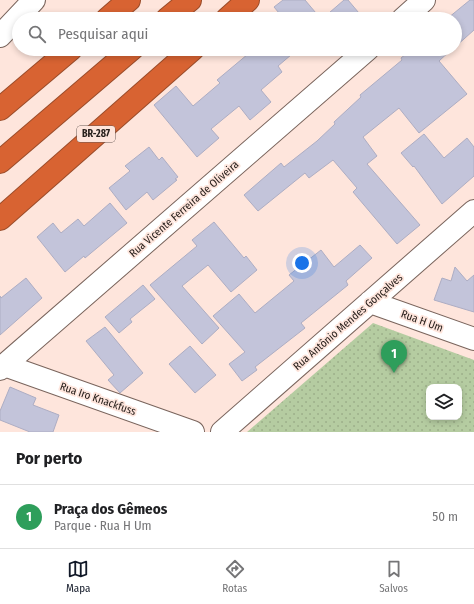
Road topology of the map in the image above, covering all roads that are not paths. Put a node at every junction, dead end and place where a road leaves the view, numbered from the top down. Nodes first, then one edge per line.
1 (129, 0) edge
2 (190, 0) edge
3 (248, 0) edge
4 (424, 0) edge
5 (28, 2) edge
6 (20, 12) edge
7 (115, 12) edge
8 (175, 12) edge
9 (235, 12) edge
10 (411, 12) edge
11 (12, 21) edge
12 (0, 36) edge
13 (63, 56) edge
14 (124, 56) edge
15 (185, 56) edge
16 (360, 56) edge
17 (0, 109) edge
18 (0, 162) edge
19 (474, 211) edge
20 (0, 219) edge
21 (370, 302) junction
22 (474, 339) edge
23 (2, 367) edge
24 (193, 432) edge
25 (222, 432) edge

1 - 7 highway
2 - 8 highway
3 - 9 highway
4 - 10 street
5 - 6 street
11 - 12 street
13 - 17 highway
14 - 18 highway
15 - 20 highway, BR-287
16 - 23 street, Rua Vicente Ferreira de Oliveira
19 - 21 street, Rua Antônio Mendes Gonçalves
21 - 22 street, Rua H Um
21 - 25 street, Rua Antônio Mendes Gonçalves
23 - 24 street, Rua Iro Knackfuss

